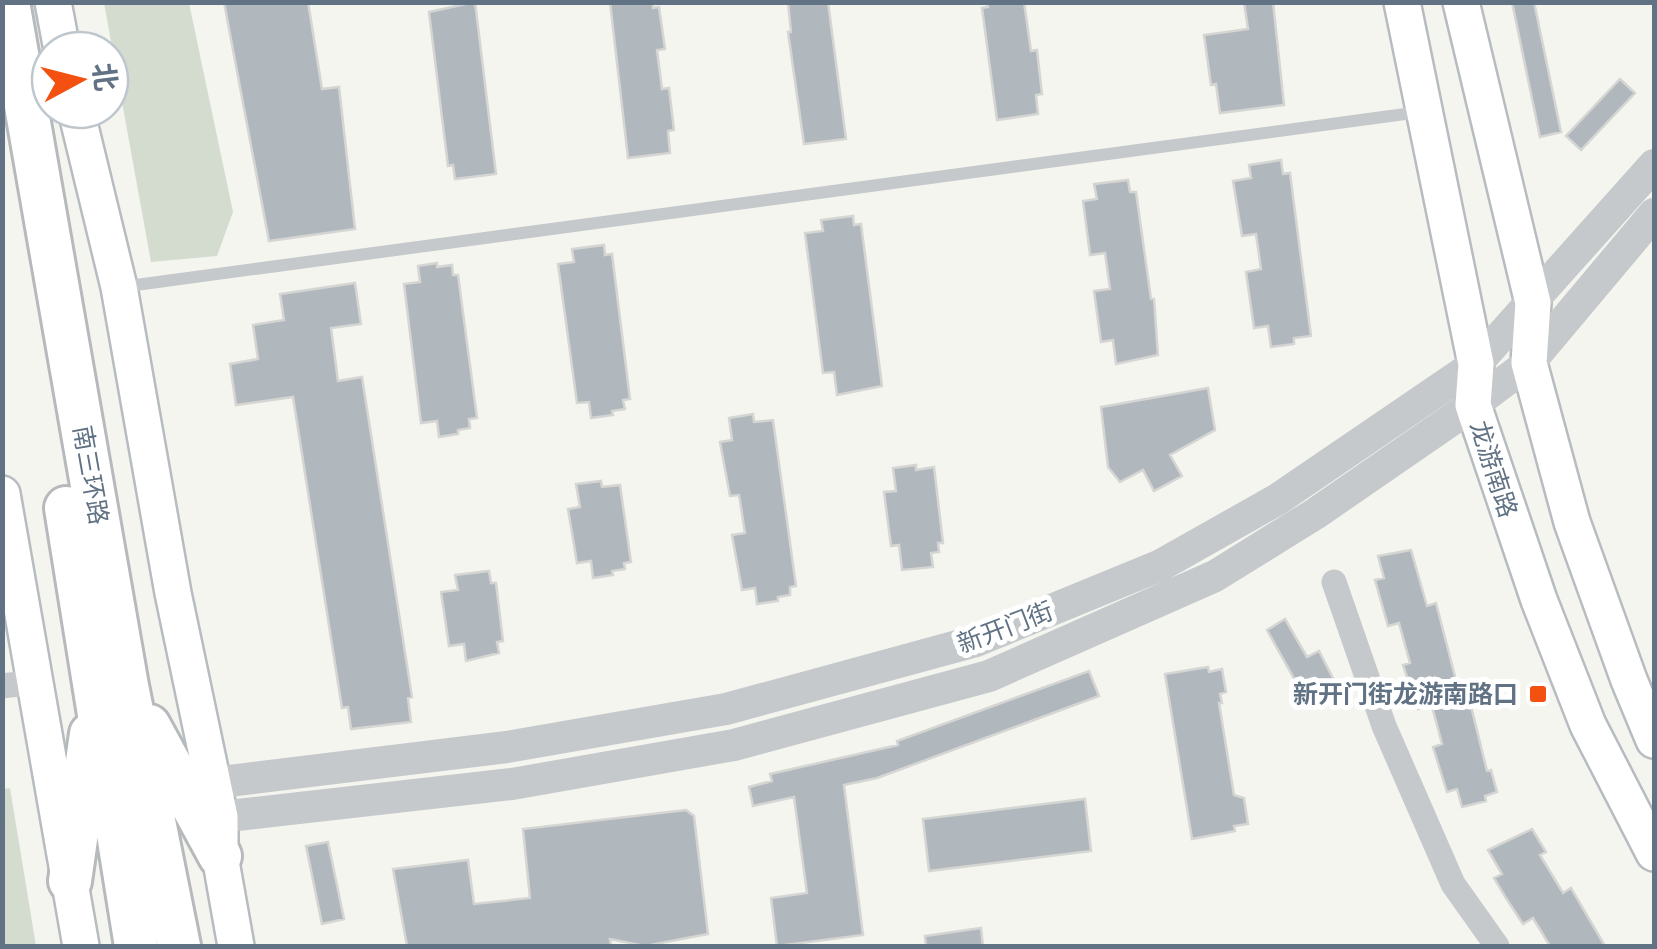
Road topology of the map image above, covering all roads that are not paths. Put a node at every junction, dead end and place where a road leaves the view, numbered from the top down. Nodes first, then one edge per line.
1 (8, 2) edge
2 (52, 2) edge
3 (1402, 2) edge
4 (1461, 2) edge
5 (58, 30) edge
6 (1425, 111) junction
7 (81, 130) edge
8 (2, 134) edge
9 (1654, 165) edge
10 (1654, 214) edge
11 (119, 287) junction
12 (1532, 302) junction
13 (1529, 363) junction
14 (1476, 364) junction
15 (1474, 405) junction
16 (2, 494) edge
17 (1334, 582) dead end
18 (19, 684) edge
19 (112, 687) junction
20 (1654, 740) edge
21 (218, 819) junction
22 (1654, 852) edge
23 (70, 880) junction
24 (81, 946) edge
25 (136, 946) edge
26 (180, 946) edge
27 (236, 946) edge
28 (1497, 946) edge

1 - 19 highway, 南三环路
2 - 5 main road
3 - 6 main road, 龙游南路
4 - 12 main road
6 - 11 lane
6 - 14 main road, 龙游南路
7 - 11 main road
8 - 19 highway, 南三环路
9 - 12 street, 新开门街
10 - 13 street, 新开门街
11 - 21 main road
12 - 13 main road
12 - 14 street, 新开门街
13 - 15 street, 新开门街
13 - 20 main road
14 - 15 main road, 龙游南路
14 - 21 street, 新开门街
15 - 21 street, 新开门街
15 - 22 main road, 龙游南路
16 - 18 main road
17 - 28 street
18 - 23 main road
19 - 21 highway
19 - 23 highway
19 - 25 highway, 南三环路
19 - 26 highway, 南三环路
21 - 27 main road
23 - 24 main road

